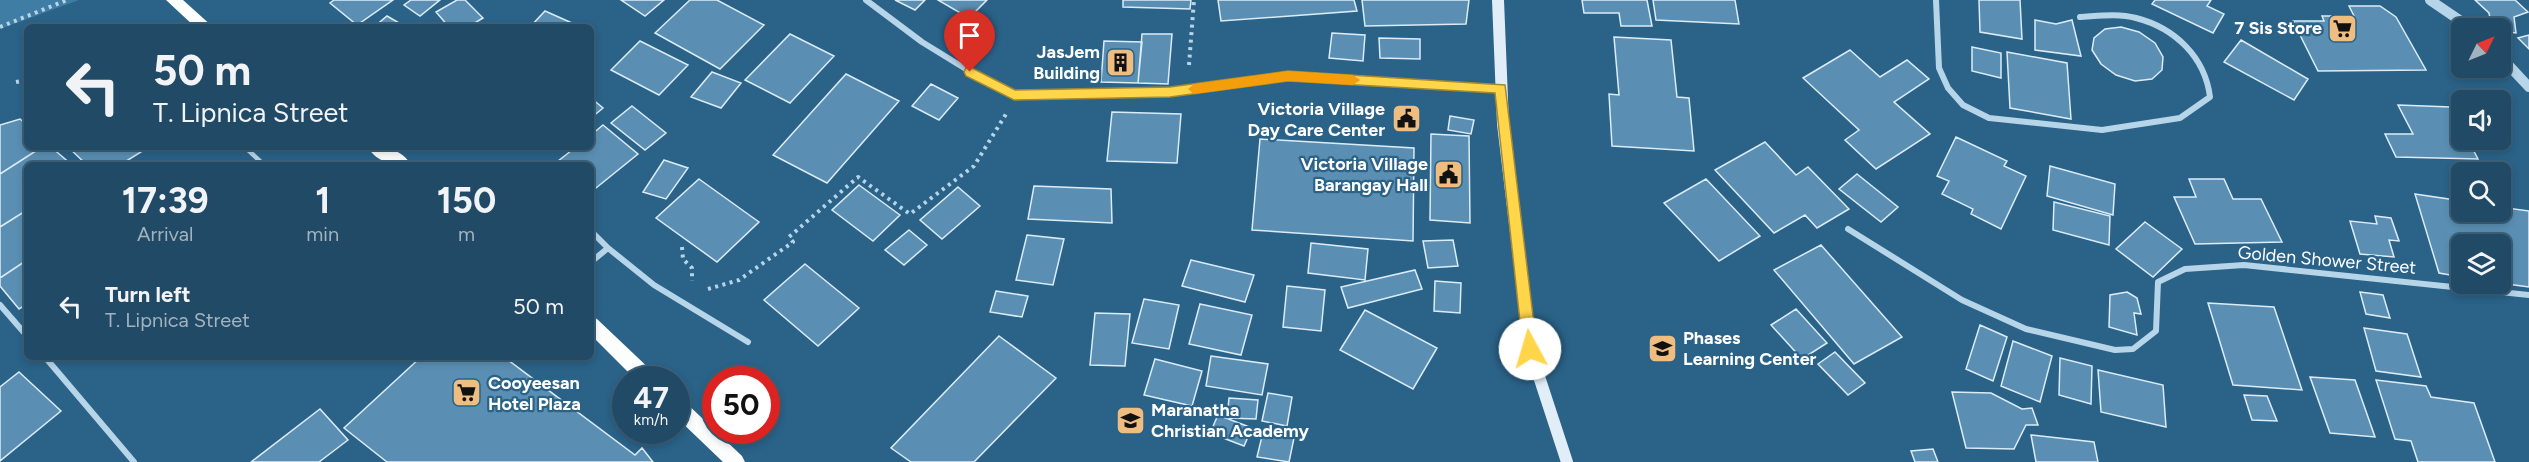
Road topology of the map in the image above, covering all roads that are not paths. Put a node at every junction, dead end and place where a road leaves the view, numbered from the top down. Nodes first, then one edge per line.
1 (173, 0) edge
2 (866, 0) edge
3 (1498, 0) edge
4 (1936, 0) edge
5 (2430, 0) edge
6 (2080, 17) dead end
7 (2456, 18) edge
8 (201, 24) edge
9 (2511, 68) edge
10 (2529, 87) edge
11 (1501, 89) junction
12 (248, 150) edge
13 (380, 150) edge
14 (261, 162) edge
15 (398, 162) edge
16 (1848, 229) dead end
17 (594, 234) edge
18 (608, 248) junction
19 (594, 260) edge
20 (2529, 295) edge
21 (0, 305) edge
22 (594, 327) edge
23 (24, 333) edge
24 (748, 342) dead end
25 (48, 360) edge
26 (634, 366) edge
27 (690, 418) edge
28 (134, 462) edge
29 (736, 462) edge
30 (1567, 462) edge

1 - 8 highway
2 - 11 street
3 - 11 main road
4 - 6 street
5 - 7 street
9 - 10 street
11 - 30 main road
12 - 14 lane
13 - 15 highway
16 - 20 street, Golden Shower Street
17 - 18 street
18 - 19 street
18 - 24 street
21 - 23 street
22 - 26 highway
25 - 28 street
27 - 29 highway

